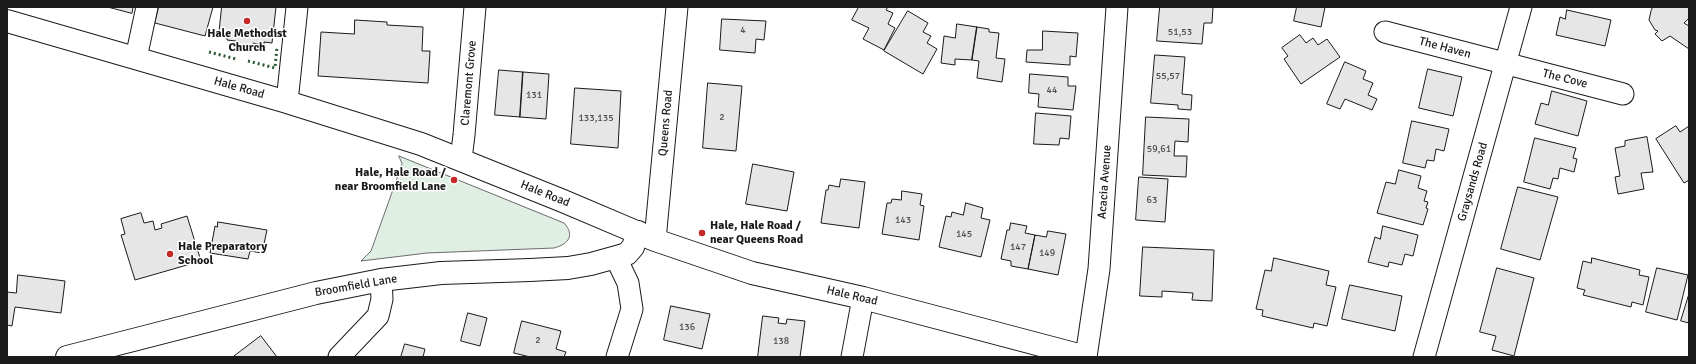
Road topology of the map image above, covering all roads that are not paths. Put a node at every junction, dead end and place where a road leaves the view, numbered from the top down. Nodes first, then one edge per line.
1 (147, 7) edge
2 (298, 7) edge
3 (476, 7) edge
4 (677, 7) edge
5 (1116, 7) edge
6 (1521, 7) edge
7 (7, 21) edge
8 (1385, 32) dead end
9 (136, 58) junction
10 (1506, 64) junction
11 (1623, 94) dead end
12 (287, 102) junction
13 (461, 159) junction
14 (646, 236) junction
15 (616, 258) junction
16 (381, 280) junction
17 (863, 298) junction
18 (67, 357) edge
19 (339, 357) edge
20 (617, 357) edge
21 (852, 357) edge
22 (1086, 357) edge
23 (1424, 357) edge

1 - 9 street
2 - 12 street
3 - 13 street, Claremont Grove
4 - 14 street, Queens Road
5 - 22 street, Acacia Avenue
6 - 10 street, Graysands Road
7 - 9 main road, Hale Road
8 - 10 street, The Haven
9 - 12 main road, Hale Road
10 - 11 street, The Cove
10 - 23 street, Graysands Road
12 - 13 main road, Hale Road
13 - 14 main road, Hale Road
14 - 15 main road, Broomfield Lane
14 - 17 main road, Hale Road
15 - 16 main road, Broomfield Lane
15 - 20 street
16 - 18 main road, Broomfield Lane
16 - 19 street
17 - 21 street
17 - 22 main road, Hale Road

